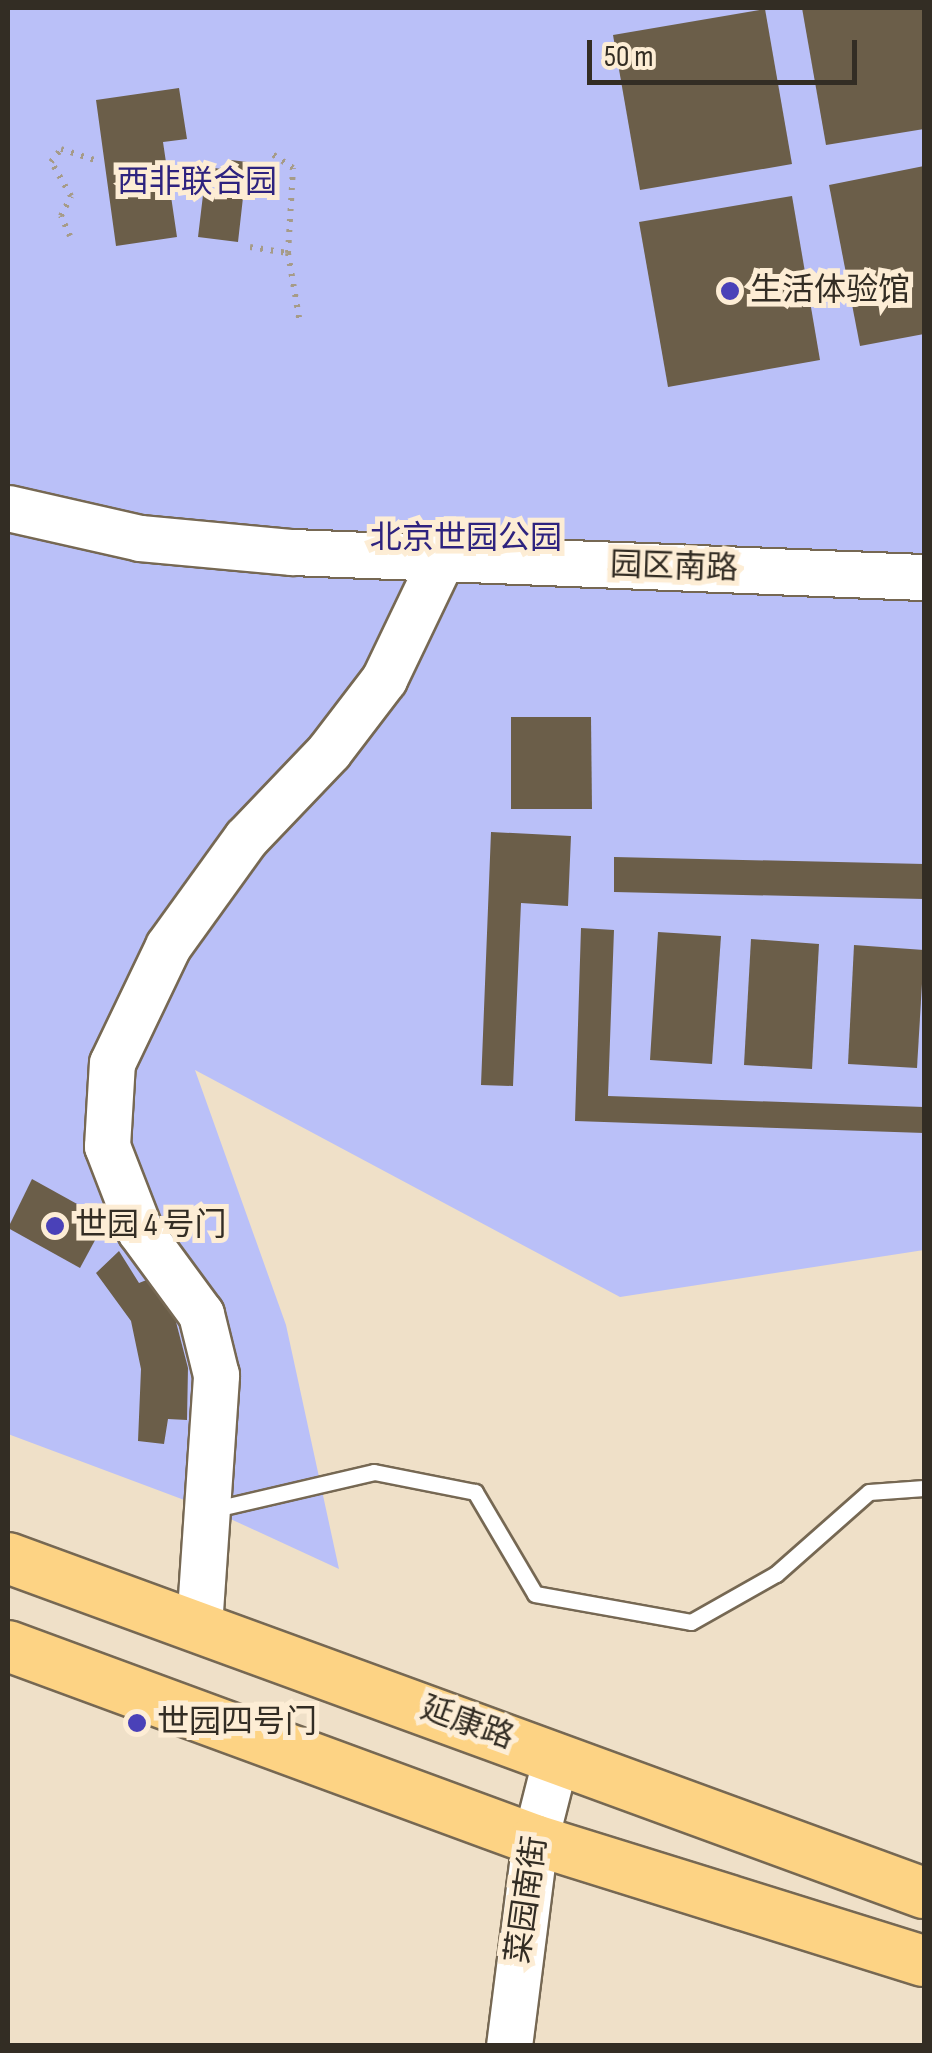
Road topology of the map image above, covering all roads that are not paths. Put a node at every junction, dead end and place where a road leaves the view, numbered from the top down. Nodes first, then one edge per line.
1 (8, 508) edge
2 (441, 560) junction
3 (924, 577) edge
4 (924, 1488) edge
5 (211, 1510) junction
6 (8, 1558) edge
7 (199, 1626) junction
8 (8, 1646) edge
9 (556, 1757) junction
10 (535, 1840) junction
11 (924, 1893) edge
12 (924, 1961) edge
13 (509, 2046) edge

1 - 2 street, 园区南路
2 - 3 street, 园区南路
2 - 5 street
4 - 5 lane
5 - 7 street
6 - 7 main road, 延康路
7 - 9 main road, 延康路
8 - 10 main road
9 - 10 street, 菜园南街
9 - 11 main road, 延康路
10 - 12 main road
10 - 13 street, 菜园南街

